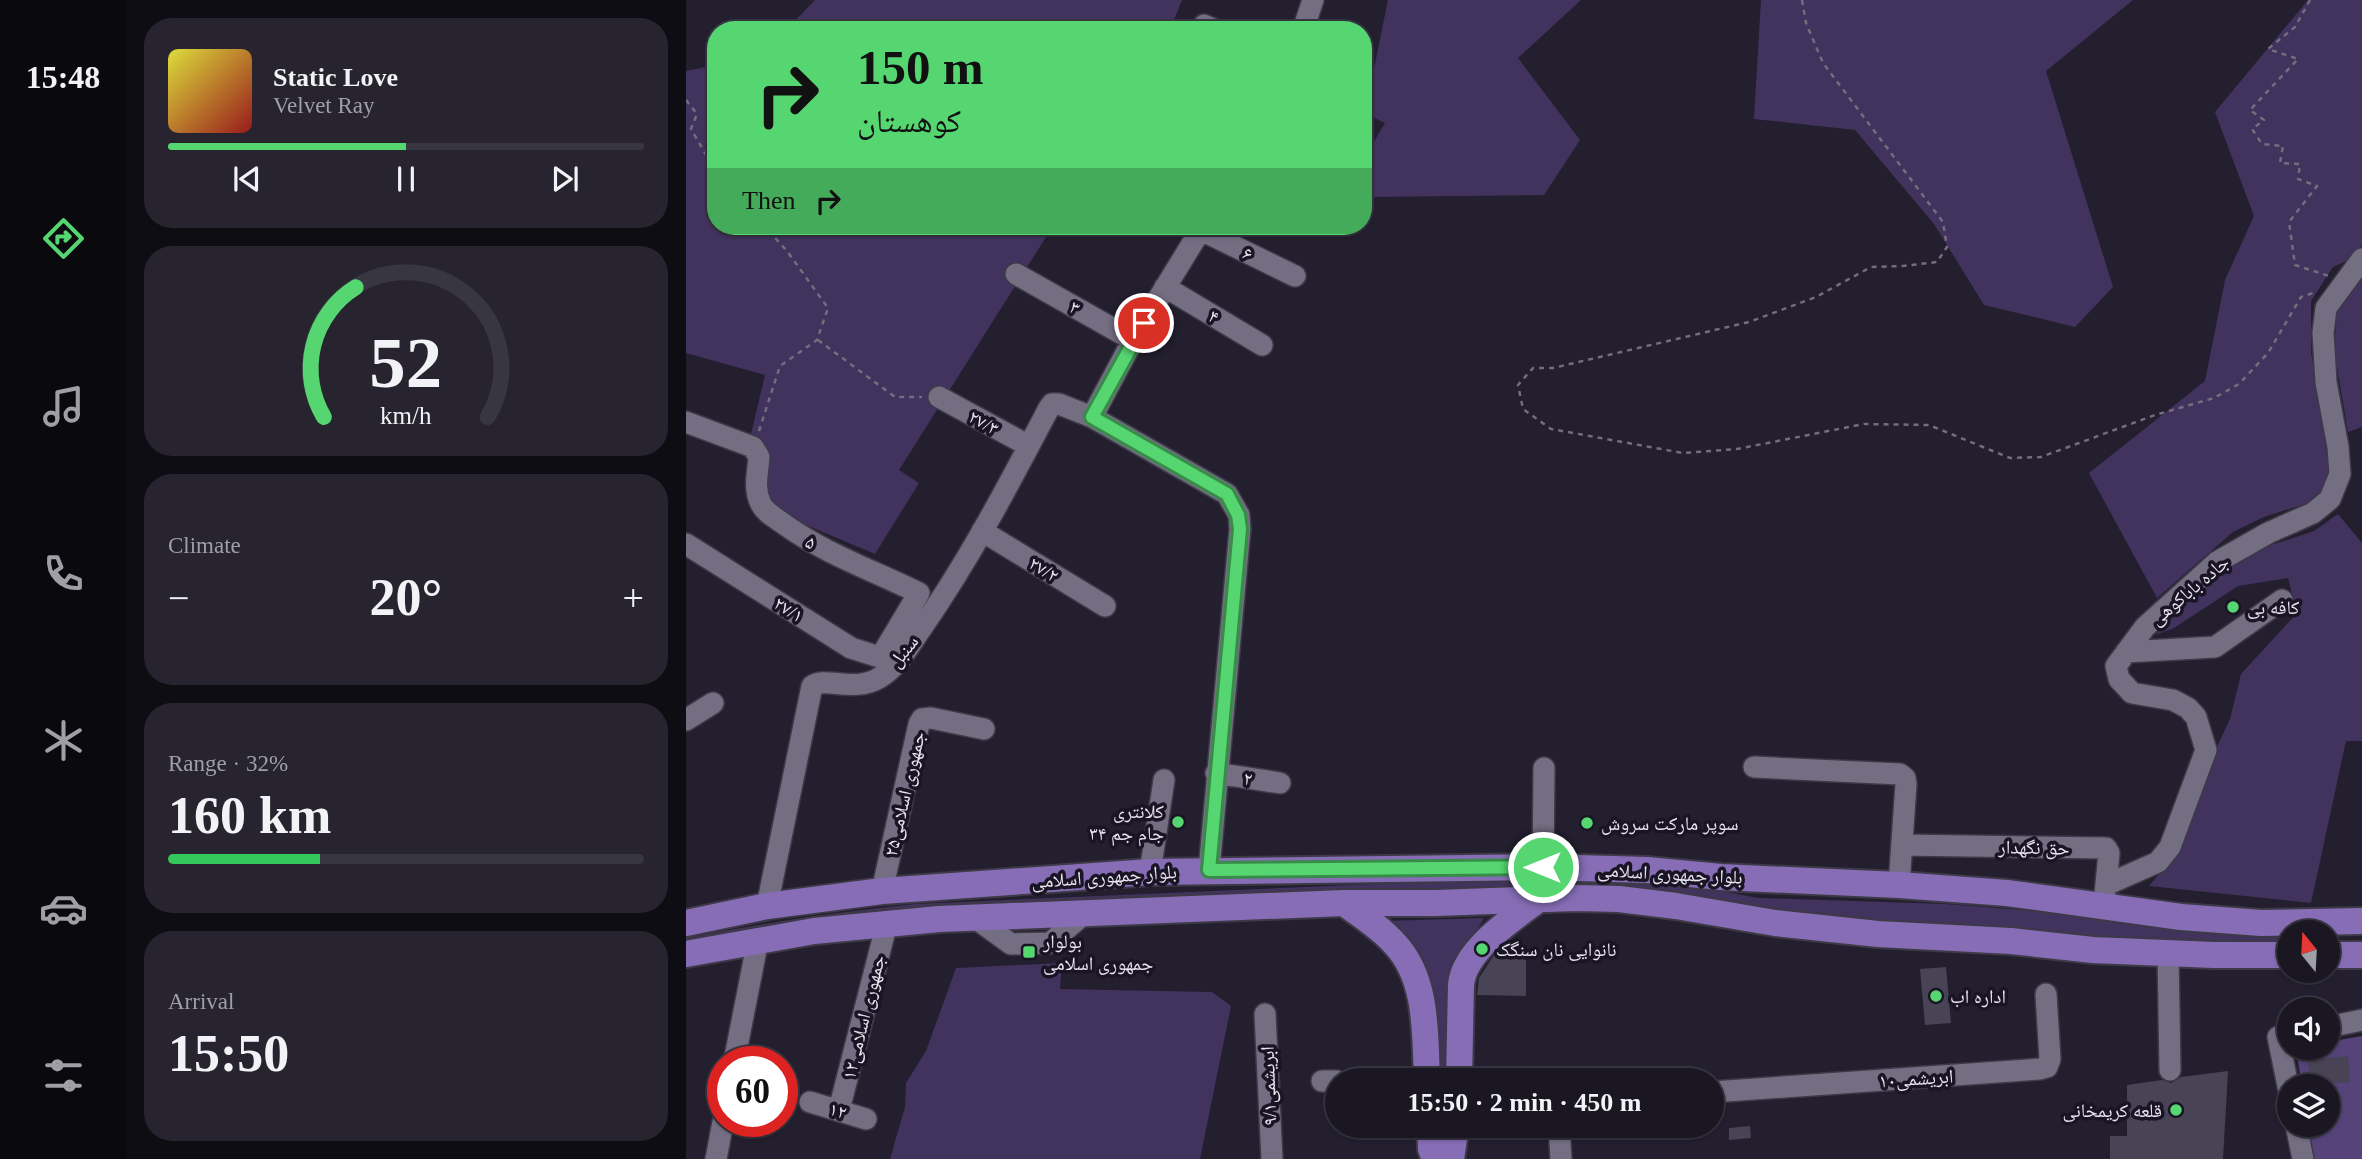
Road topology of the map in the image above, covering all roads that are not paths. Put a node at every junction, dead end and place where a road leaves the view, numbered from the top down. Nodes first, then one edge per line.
1 (1313, 0) edge
2 (1306, 21) edge
3 (1198, 235) edge
4 (1215, 235) edge
5 (2362, 259) edge
6 (1016, 274) dead end
7 (1294, 276) dead end
8 (1165, 288) junction
9 (1133, 340) junction
10 (1262, 345) dead end
11 (939, 397) road end
12 (1092, 417) junction
13 (686, 422) edge
14 (1029, 446) junction
15 (982, 531) junction
16 (686, 544) edge
17 (2282, 600) dead end
18 (1105, 606) dead end
19 (2126, 652) junction
20 (888, 660) junction
21 (713, 703) dead end
22 (686, 720) edge
23 (984, 729) dead end
24 (1754, 767) dead end
25 (1544, 768) dead end
26 (1216, 773) junction
27 (1164, 780) dead end
28 (1280, 783) dead end
29 (1902, 845) junction
30 (1543, 867) junction
31 (1209, 870) junction
32 (1150, 872) junction
33 (1899, 885) junction
34 (882, 891) junction
35 (2105, 896) junction
36 (1539, 899) junction
37 (1344, 903) junction
38 (768, 906) junction
39 (2362, 921) edge
40 (686, 923) edge
41 (887, 923) junction
42 (758, 940) junction
43 (2168, 953) junction
44 (686, 954) edge
45 (2277, 955) edge
46 (2340, 955) edge
47 (2362, 955) edge
48 (2046, 994) dead end
49 (1265, 1014) dead end
50 (2362, 1020) edge
51 (2340, 1025) edge
52 (737, 1046) edge
53 (1426, 1068) edge
54 (1459, 1068) edge
55 (2171, 1070) dead end
56 (1724, 1091) edge
57 (810, 1102) dead end
58 (839, 1111) junction
59 (866, 1119) dead end
60 (720, 1137) edge
61 (2298, 1137) edge
62 (1431, 1138) edge
63 (1453, 1138) edge
64 (1560, 1138) edge
65 (716, 1159) edge
66 (1272, 1159) edge
67 (1435, 1159) edge
68 (1451, 1159) edge
69 (1561, 1159) edge
70 (2303, 1159) edge

1 - 2 street
3 - 8 street
4 - 7 street, ۶
5 - 19 street, جاده باباکوهی
6 - 9 street, ۳
8 - 9 street
8 - 10 street, ۴
9 - 12 street
11 - 14 street, ۲۷/۳
12 - 14 street, سنبل
12 - 26 street
13 - 20 street, ۵
14 - 15 street, سنبل
15 - 18 street, ۲۷/۲
15 - 20 street, سنبل
16 - 20 street, ۲۷/۱
17 - 19 street
19 - 35 street
20 - 38 street, سنبل
21 - 22 street
23 - 34 street, جمهوری اسلامی۲۵
24 - 29 street
25 - 30 street
26 - 28 street, ۲
26 - 31 street
27 - 32 street
29 - 33 street
29 - 35 street, حق نگهدار
30 - 31 main road, بلوار جمهوری اسلامی
30 - 33 main road, بلوار جمهوری اسلامی
31 - 32 main road, بلوار جمهوری اسلامی
32 - 34 main road, بلوار جمهوری اسلامی
33 - 35 main road, بلوار جمهوری اسلامی
34 - 38 main road, بلوار جمهوری اسلامی
35 - 39 main road, بلوار جمهوری اسلامی
36 - 37 main road, بلوار جمهوری اسلامی
36 - 43 main road, بلوار جمهوری اسلامی
36 - 54 main road
37 - 41 main road, بلوار جمهوری اسلامی
37 - 53 main road
38 - 40 main road, بلوار جمهوری اسلامی
41 - 42 main road, بلوار جمهوری اسلامی
41 - 58 street, جمهوری اسلامی۱۲
42 - 44 main road, بلوار جمهوری اسلامی
42 - 52 street
43 - 45 main road, بلوار جمهوری اسلامی
43 - 55 street
46 - 47 main road
48 - 56 street, ابریشمی۱۰
49 - 66 street, ۹/۱ابریشمی
50 - 51 street
57 - 58 street, ۱۲
58 - 59 street, ۱۲
60 - 65 street
61 - 70 street
62 - 67 main road
63 - 68 main road
64 - 69 street

